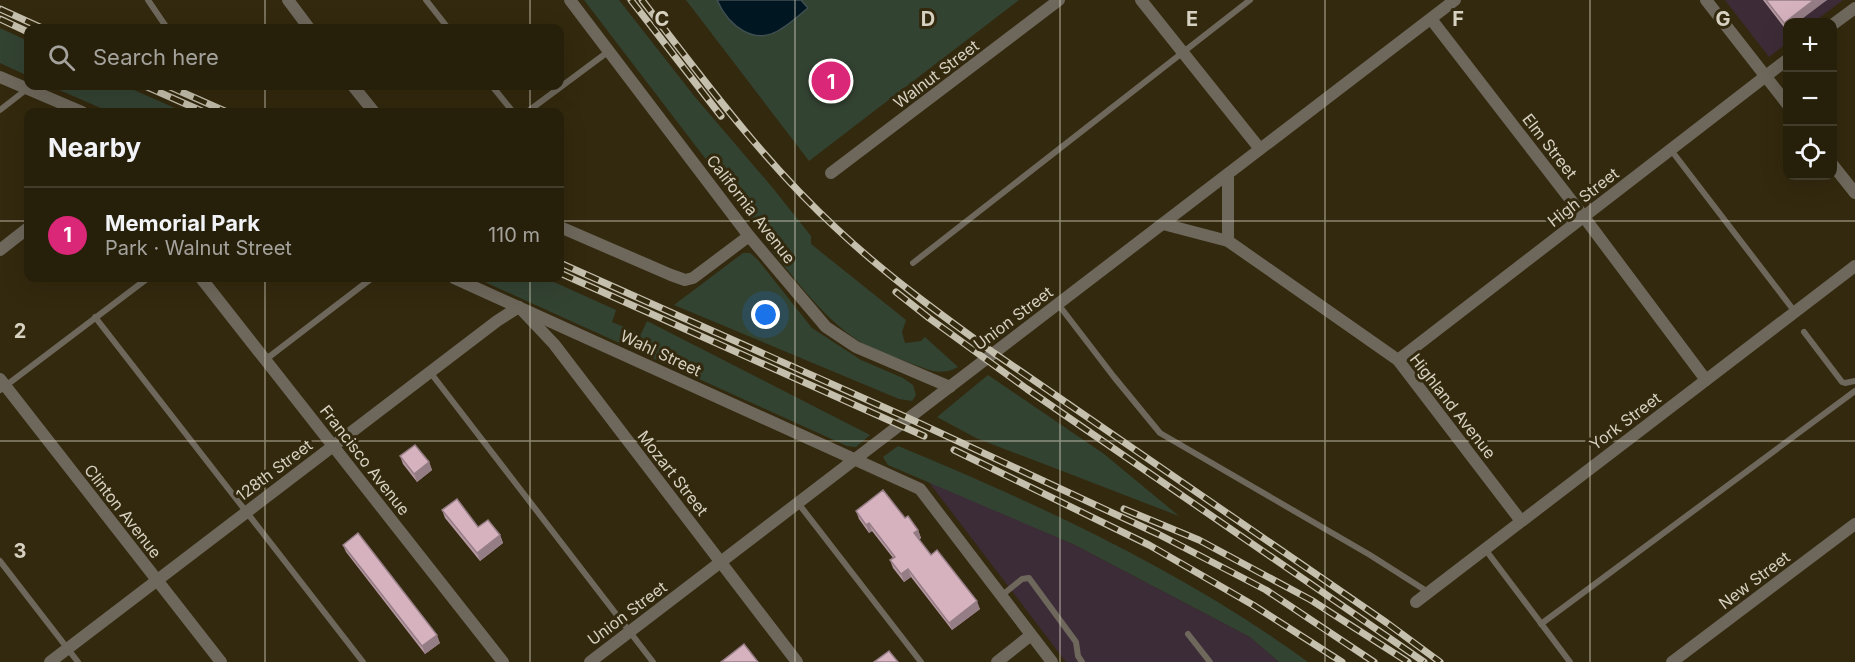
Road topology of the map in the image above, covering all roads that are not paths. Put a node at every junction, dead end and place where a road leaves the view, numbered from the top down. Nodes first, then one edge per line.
1 (148, 0) edge
2 (288, 0) edge
3 (426, 0) edge
4 (570, 0) edge
5 (1059, 0) edge
6 (1141, 0) edge
7 (1250, 0) edge
8 (1455, 0) edge
9 (1706, 0) edge
10 (1854, 11) edge
11 (1431, 19) junction
12 (1837, 22) edge
13 (164, 24) edge
14 (306, 24) edge
15 (445, 24) edge
16 (609, 51) junction
17 (1182, 53) junction
18 (1783, 63) edge
19 (1765, 76) junction
20 (0, 77) edge
21 (564, 84) edge
22 (24, 88) edge
23 (26, 90) edge
24 (29, 90) edge
25 (356, 90) edge
26 (495, 90) edge
27 (556, 90) edge
28 (1783, 99) edge
29 (72, 108) edge
30 (371, 108) edge
31 (510, 108) edge
32 (531, 108) edge
33 (0, 110) edge
34 (1260, 149) junction
35 (1671, 150) junction
36 (1837, 169) edge
37 (831, 173) dead end
38 (1228, 174) junction
39 (1855, 193) edge
40 (1584, 217) junction
41 (1163, 224) junction
42 (564, 229) edge
43 (24, 231) edge
44 (749, 236) junction
45 (1228, 241) junction
46 (0, 250) edge
47 (913, 263) dead end
48 (1855, 266) edge
49 (143, 282) edge
50 (204, 282) edge
51 (367, 282) edge
52 (463, 282) edge
53 (1058, 304) junction
54 (519, 307) junction
55 (1795, 312) junction
56 (95, 317) junction
57 (1804, 332) dead end
58 (265, 360) junction
59 (1398, 360) junction
60 (430, 372) junction
61 (1706, 380) junction
62 (1855, 381) edge
63 (2, 385) edge
64 (950, 387) junction
65 (1855, 391) edge
66 (333, 446) junction
67 (854, 460) junction
68 (798, 503) junction
69 (247, 512) junction
70 (1521, 521) junction
71 (1855, 524) edge
72 (1485, 549) junction
73 (0, 561) edge
74 (721, 562) junction
75 (157, 580) junction
76 (1429, 592) junction
77 (1001, 596) junction
78 (1416, 602) dead end
79 (1541, 624) junction
80 (630, 632) junction
81 (1188, 634) dead end
82 (1031, 635) junction
83 (68, 649) junction
84 (1080, 659) edge
85 (50, 662) edge
86 (78, 662) edge
87 (221, 662) edge
88 (363, 662) edge
89 (503, 662) edge
90 (590, 662) edge
91 (653, 662) edge
92 (797, 662) edge
93 (921, 662) edge
94 (997, 662) edge
95 (1052, 662) edge
96 (1071, 662) edge
97 (1210, 662) edge
98 (1570, 662) edge
99 (1672, 662) edge

1 - 13 lane
2 - 14 street
3 - 15 lane
4 - 16 street, California Avenue
5 - 37 street, Walnut Street
6 - 17 street
7 - 17 lane
8 - 11 street, Union Street
9 - 19 street
10 - 12 street
11 - 34 street, Union Street
11 - 40 street, Elm Street
16 - 21 lane
16 - 44 street, California Avenue
17 - 34 street
17 - 47 lane
18 - 19 street, High Street
19 - 28 street
19 - 35 street, High Street
20 - 22 street
23 - 33 lane
24 - 29 street
25 - 30 street
26 - 31 lane
27 - 32 lane
34 - 38 street, Union Street
35 - 40 street, High Street
35 - 55 lane
36 - 39 street
38 - 41 street, Union Street
38 - 45 street
40 - 59 street, High Street
40 - 61 street, Elm Street
41 - 45 street, Highland Avenue
41 - 53 street, Union Street
42 - 44 street
43 - 46 street
44 - 64 street, California Avenue
45 - 59 street, Highland Avenue
48 - 55 street, York Street
49 - 56 lane
50 - 58 street, Francisco Avenue
51 - 58 lane
52 - 54 street, Wahl Street
53 - 64 street, Union Street
53 - 76 lane
54 - 60 street, 128th Street
54 - 67 street, Wahl Street
54 - 74 street, Mozart Street
55 - 61 street, York Street
56 - 63 lane
56 - 69 lane
57 - 62 lane
58 - 66 street, Francisco Avenue
59 - 70 street, Highland Avenue
60 - 66 street, 128th Street
60 - 80 lane
61 - 70 street, York Street
63 - 75 street, Clinton Avenue
64 - 67 street, Union Street
65 - 79 lane
66 - 69 street, 128th Street
66 - 89 street, Francisco Avenue
67 - 68 street, Union Street
67 - 77 street
68 - 74 street, Union Street
68 - 93 lane
69 - 75 street, 128th Street
69 - 88 lane
70 - 72 street, York Street
71 - 99 street, New Street
72 - 76 street, York Street
72 - 79 lane
73 - 83 lane
74 - 80 street, Union Street
74 - 92 street, Mozart Street
75 - 83 street, 128th Street
75 - 87 street, Clinton Avenue
76 - 78 street, York Street
77 - 82 street
77 - 84 lane
79 - 98 lane
80 - 90 street, Union Street
80 - 91 lane
81 - 97 lane
82 - 94 street
82 - 95 street
83 - 85 street, 128th Street
83 - 86 lane
84 - 96 lane

